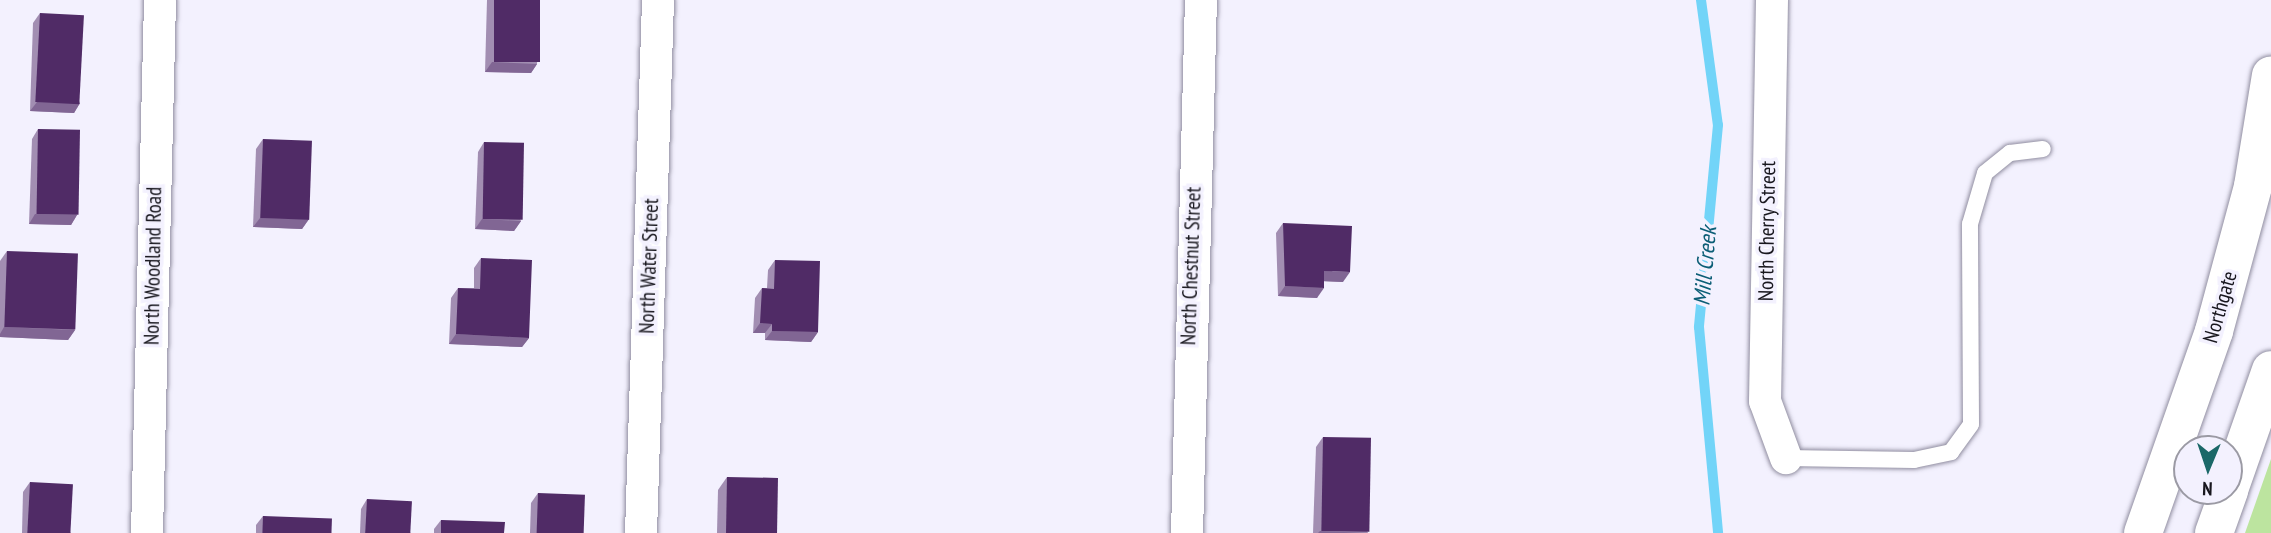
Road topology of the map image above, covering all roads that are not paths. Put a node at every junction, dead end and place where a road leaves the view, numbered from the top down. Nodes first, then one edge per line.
1 (160, 0) edge
2 (658, 0) edge
3 (1200, 0) edge
4 (1772, 0) edge
5 (2271, 75) edge
6 (2043, 149) dead end
7 (2271, 370) edge
8 (2243, 451) edge
9 (1786, 458) joint
10 (2224, 505) edge
11 (147, 533) edge
12 (641, 533) edge
13 (1186, 533) edge
14 (2143, 533) edge
15 (2214, 533) edge

1 - 11 street, North Woodland Road
2 - 12 street, North Water Street
3 - 13 street, North Chestnut Street
4 - 9 street, North Cherry Street
5 - 14 main road, Northgate
6 - 9 lane
7 - 8 main road
10 - 15 main road

